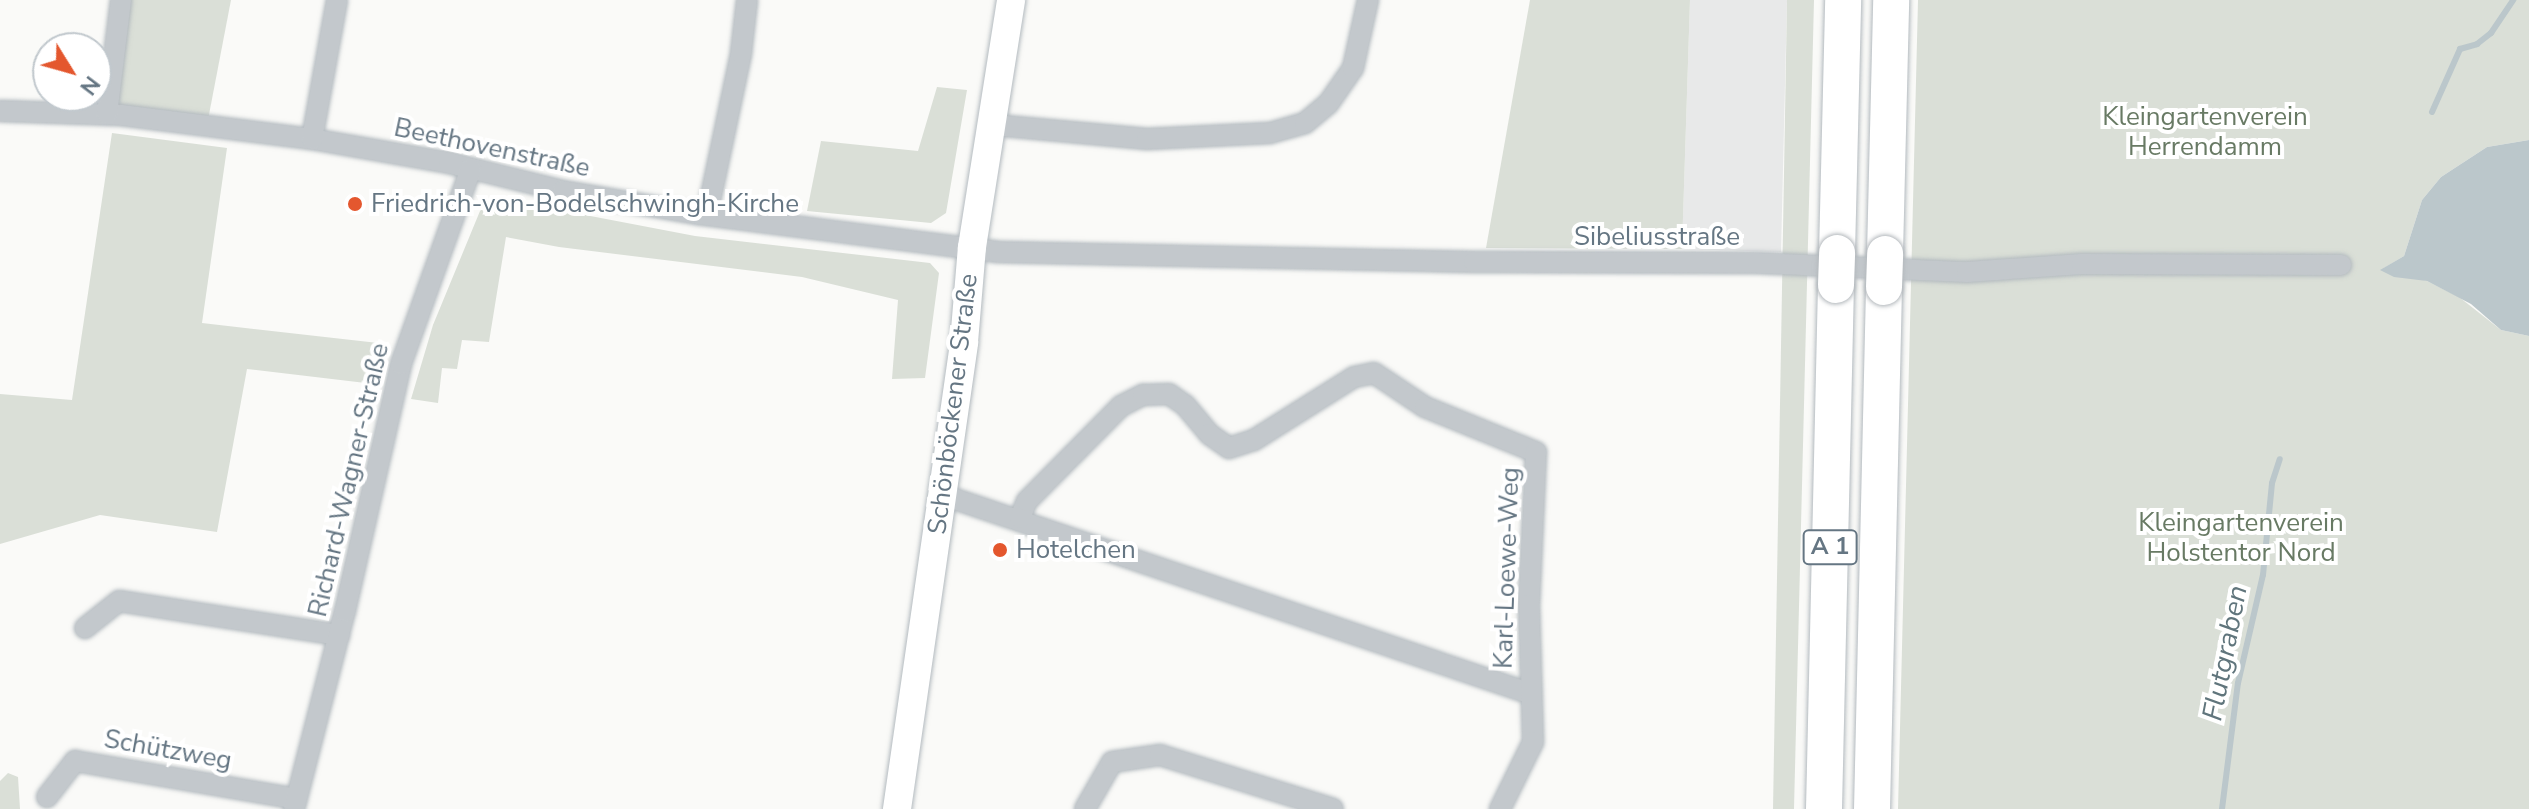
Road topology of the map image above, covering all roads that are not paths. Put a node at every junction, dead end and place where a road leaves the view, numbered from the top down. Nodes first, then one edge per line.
1 (121, 0) edge
2 (337, 0) edge
3 (747, 0) edge
4 (1011, 0) edge
5 (1368, 0) edge
6 (1843, 0) edge
7 (1891, 0) edge
8 (0, 111) edge
9 (107, 114) junction
10 (994, 125) junction
11 (312, 139) junction
12 (471, 169) junction
13 (707, 215) junction
14 (972, 247) junction
15 (2341, 265) dead end
16 (943, 495) junction
17 (1020, 518) junction
18 (85, 628) dead end
19 (339, 635) junction
20 (1529, 693) junction
21 (47, 797) dead end
22 (296, 804) edge
23 (897, 809) edge
24 (1085, 809) edge
25 (1333, 809) edge
26 (1500, 809) edge
27 (1824, 809) edge
28 (1872, 809) edge

1 - 9 street
2 - 11 street
3 - 13 street
4 - 10 main road, Schönböckener Straße
5 - 10 street
6 - 27 highway, A 1
7 - 28 highway, A 1
8 - 9 street, Beethovenstraße
9 - 11 street, Beethovenstraße
10 - 14 main road, Schönböckener Straße
11 - 12 street, Beethovenstraße
12 - 13 street, Beethovenstraße
12 - 19 street, Richard-Wagner-Straße
13 - 14 street, Beethovenstraße
14 - 15 street, Sibeliusstraße
14 - 16 main road, Schönböckener Straße
16 - 17 street, Karl-Loewe-Weg
16 - 23 main road, Schönböckener Straße
17 - 20 street, Karl-Loewe-Weg
17 - 20 street, Karl-Loewe-Weg
18 - 19 street
19 - 22 street, Richard-Wagner-Straße
20 - 26 street, Karl-Loewe-Weg
21 - 22 street, Schützweg
24 - 25 street

